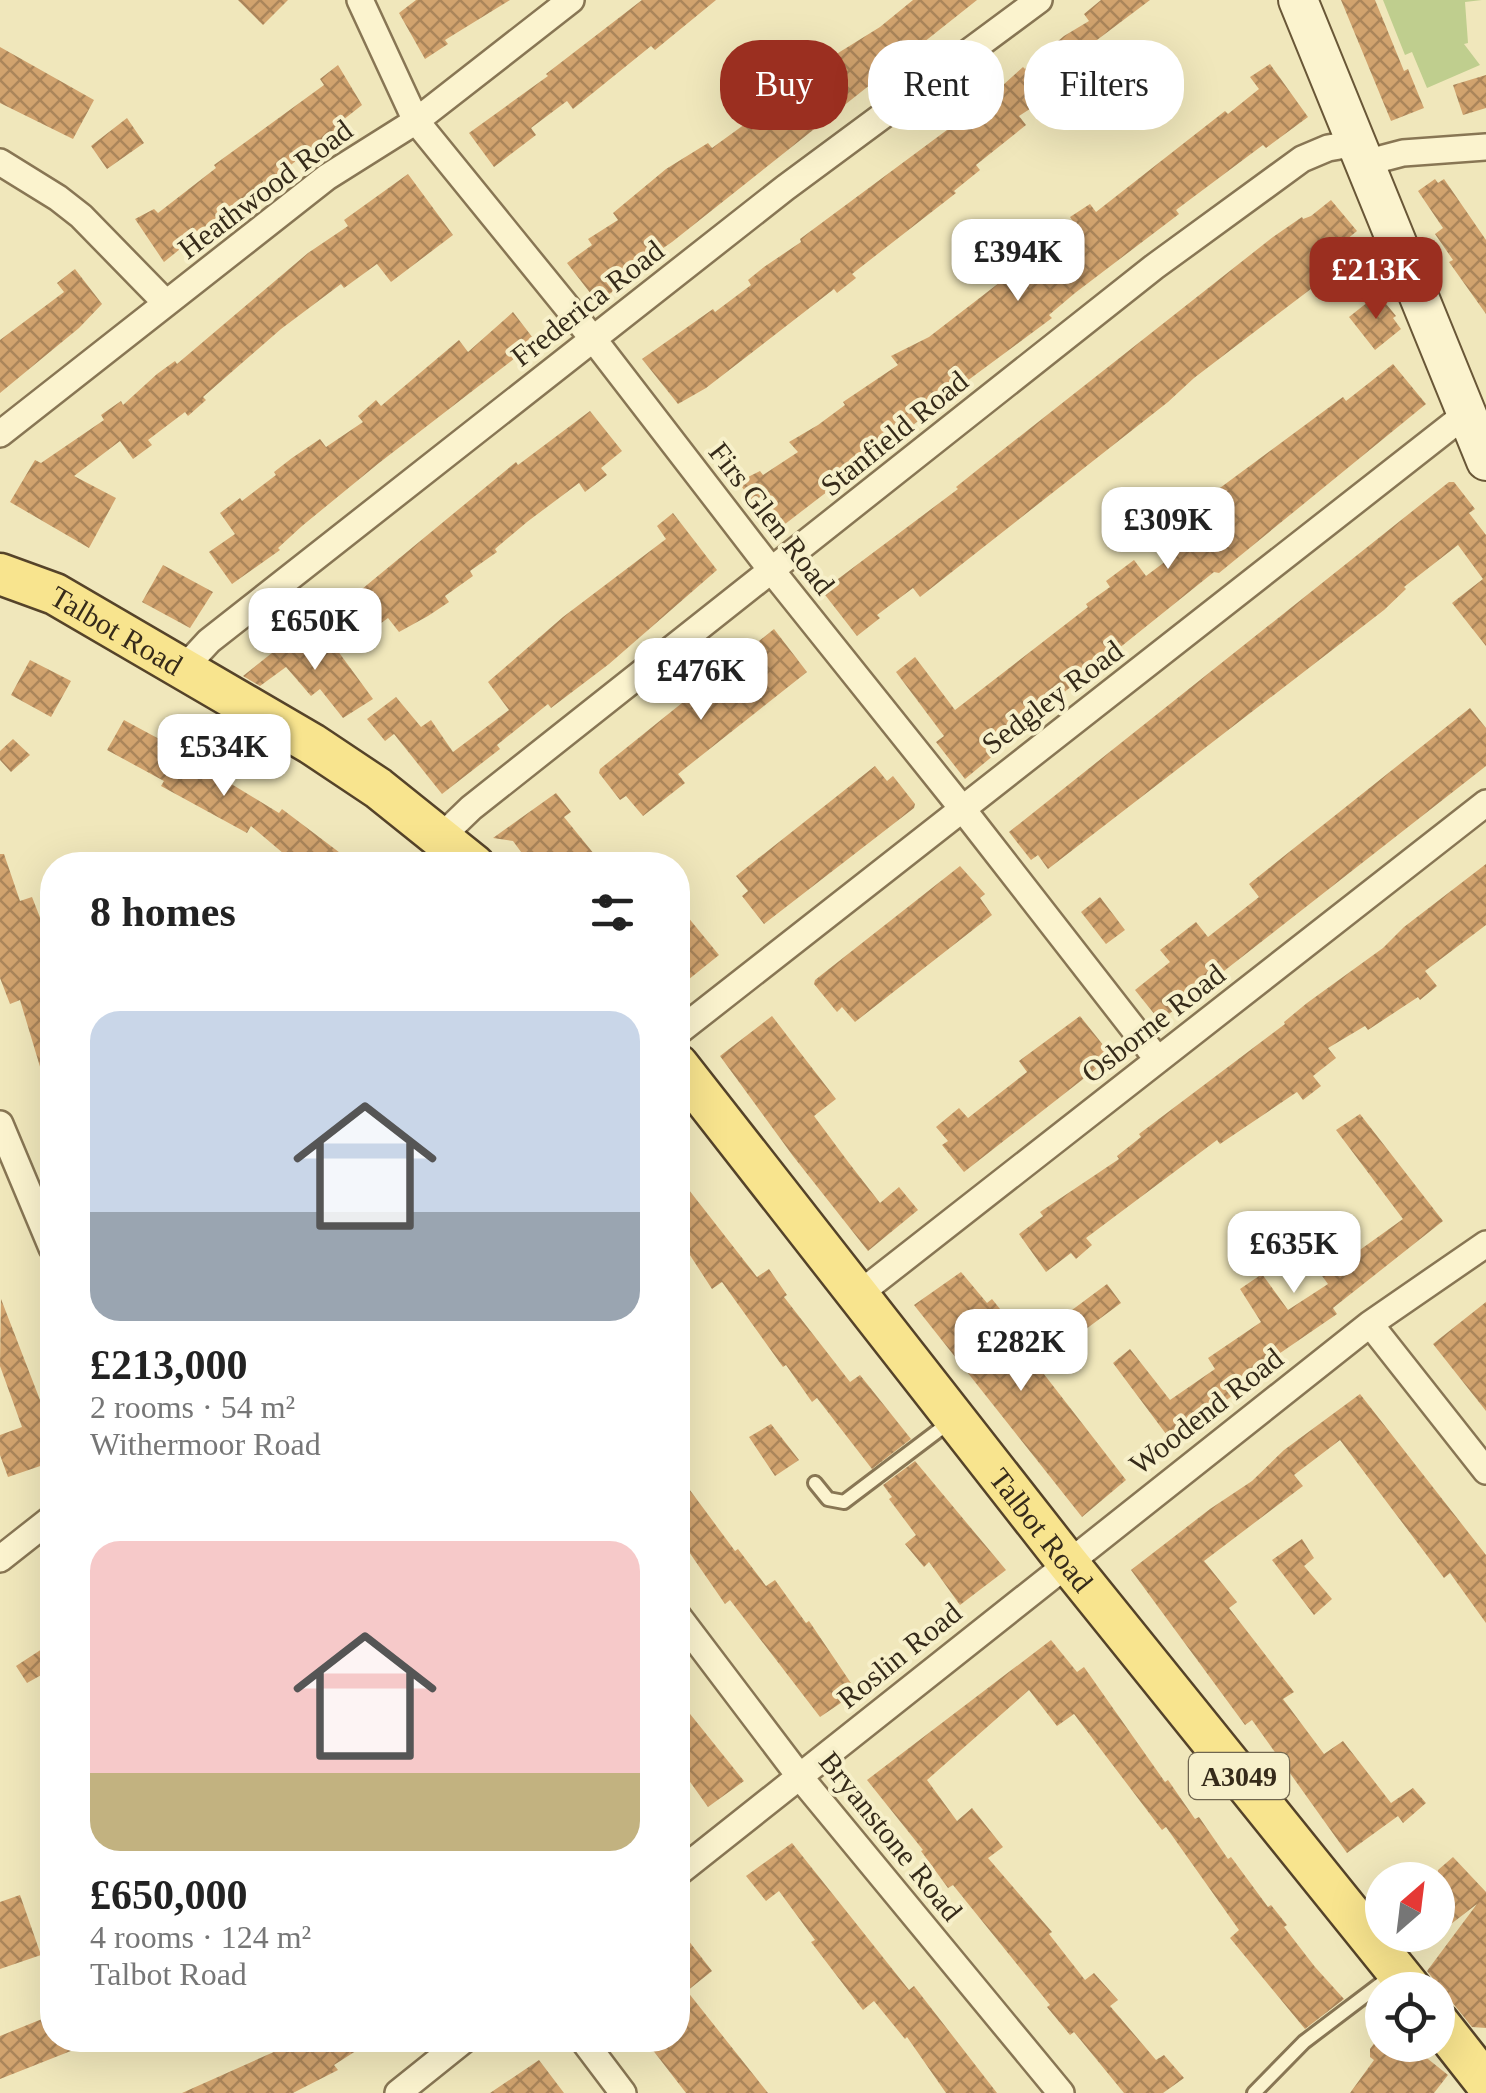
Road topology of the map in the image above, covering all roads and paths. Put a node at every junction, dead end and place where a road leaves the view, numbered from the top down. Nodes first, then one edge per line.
1 (360, 0) edge
2 (571, 0) edge
3 (1039, 0) edge
4 (1298, 0) edge
5 (416, 120) junction
6 (1486, 147) edge
7 (1361, 153) junction
8 (0, 162) edge
9 (166, 303) junction
10 (594, 340) junction
11 (1466, 414) junction
12 (0, 434) edge
13 (1486, 461) edge
14 (0, 562) edge
15 (772, 571) junction
16 (0, 574) edge
17 (55, 594) junction
18 (184, 668) junction
19 (1486, 803) edge
20 (961, 806) junction
21 (440, 838) junction
22 (458, 852) edge
23 (690, 1022) edge
24 (1158, 1060) junction
25 (690, 1079) edge
26 (0, 1124) edge
27 (40, 1219) edge
28 (1486, 1244) edge
29 (859, 1294) junction
30 (1370, 1324) junction
31 (955, 1418) junction
32 (1486, 1472) edge
33 (815, 1483) dead end
34 (40, 1528) edge
35 (0, 1560) edge
36 (1067, 1562) junction
37 (690, 1632) edge
38 (800, 1778) junction
39 (690, 1863) edge
40 (1398, 1972) edge
41 (1365, 2005) edge
42 (1455, 2044) edge
43 (449, 2052) edge
44 (592, 2052) edge
45 (1486, 2083) edge
46 (398, 2093) edge
47 (624, 2093) edge
48 (1060, 2093) edge
49 (1254, 2093) edge

1 - 5 street, Firs Glen Road
2 - 5 street, Heathwood Road
3 - 10 street, Frederica Road
4 - 7 street
5 - 9 street, Heathwood Road
5 - 10 street, Firs Glen Road
6 - 7 street, Stanfield Road
7 - 11 street
7 - 15 street, Stanfield Road
8 - 9 street
9 - 12 street, Heathwood Road
10 - 15 street, Firs Glen Road
10 - 18 street, Frederica Road
11 - 13 street
11 - 20 street, Sedgley Road
14 - 17 main road
15 - 20 street, Firs Glen Road
15 - 21 street, Stanfield Road
16 - 17 main road, Talbot Road
17 - 18 main road, Talbot Road
18 - 21 main road, Talbot Road
19 - 24 street, Osborne Road
20 - 23 street, Sedgley Road
20 - 24 street, Firs Glen Road
21 - 22 main road, Talbot Road
24 - 29 street, Osborne Road
25 - 29 main road, Talbot Road / A3049
26 - 27 street
28 - 30 street, Woodend Road
29 - 31 main road, Talbot Road / A3049
30 - 32 street
30 - 36 street, Woodend Road
31 - 33 lane
31 - 36 main road, Talbot Road / A3049
34 - 35 street
36 - 38 street, Roslin Road
36 - 40 main road, Talbot Road / A3049
37 - 38 street, Bryanstone Road
38 - 39 street, Roslin Road
38 - 48 street, Bryanstone Road
41 - 49 lane
42 - 45 main road
43 - 46 street
44 - 47 street

